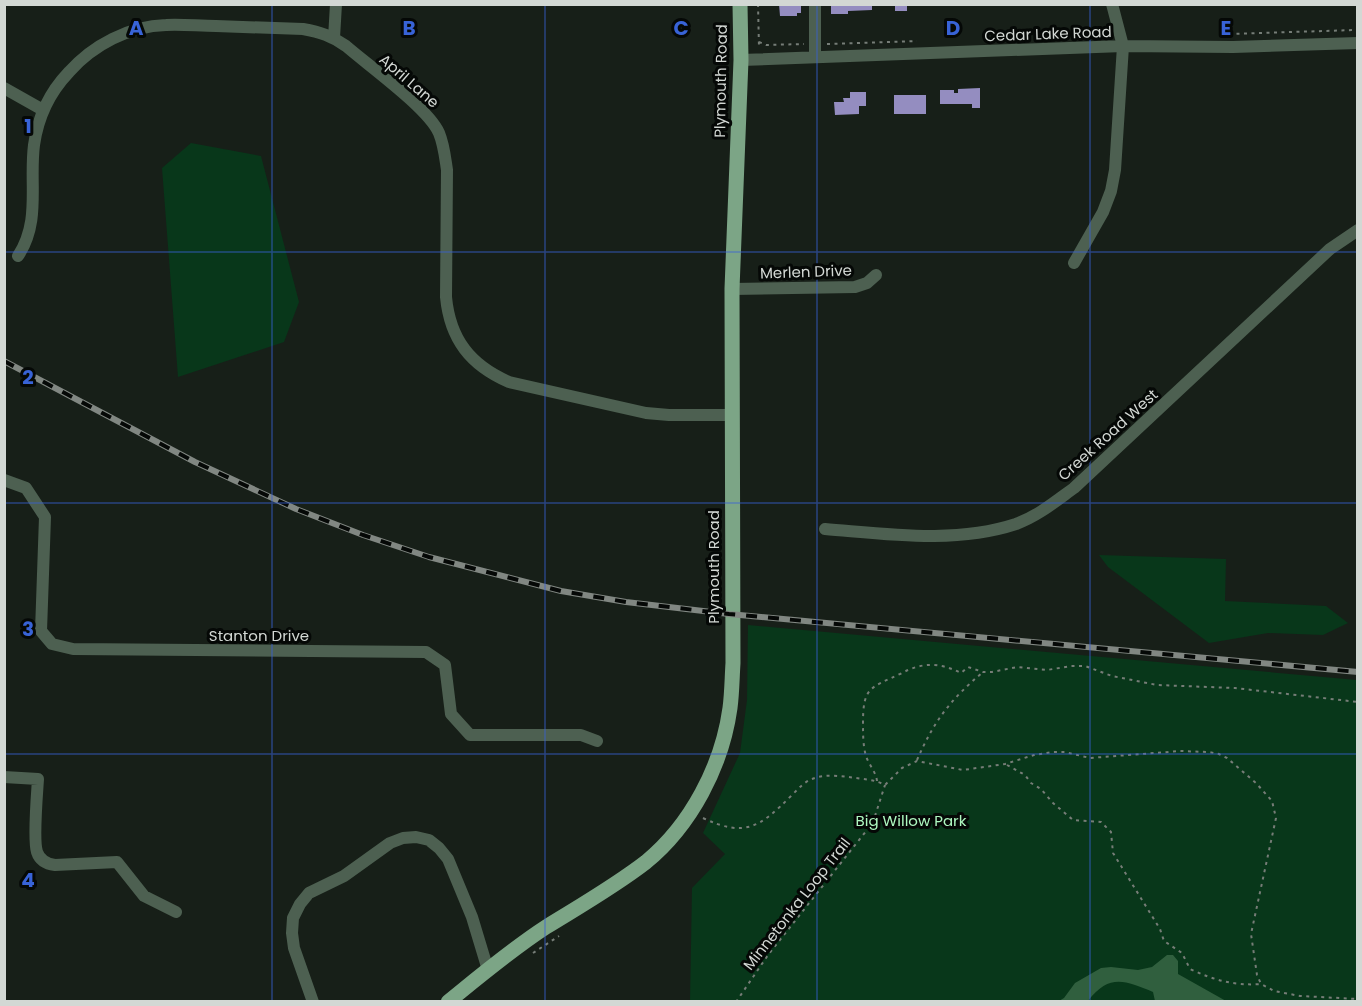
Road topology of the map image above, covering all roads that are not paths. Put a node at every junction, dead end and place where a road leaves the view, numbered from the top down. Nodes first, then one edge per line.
1 (336, 4) edge
2 (740, 4) edge
3 (815, 4) edge
4 (1112, 4) edge
5 (334, 38) junction
6 (1358, 43) edge
7 (1123, 46) junction
8 (815, 57) junction
9 (741, 60) junction
10 (4, 88) edge
11 (43, 110) junction
12 (1358, 230) edge
13 (18, 256) dead end
14 (1074, 263) dead end
15 (876, 275) dead end
16 (732, 289) junction
17 (731, 415) junction
18 (4, 480) edge
19 (825, 529) dead end
20 (597, 741) dead end
21 (4, 777) edge
22 (176, 912) dead end
23 (488, 970) junction
24 (313, 1002) edge
25 (448, 1002) edge

1 - 5 street
2 - 9 main road, Plymouth Road
3 - 8 street
4 - 7 street
5 - 11 street, April Lane
5 - 17 street, April Lane
6 - 7 street, Cedar Lake Road
7 - 8 street, Cedar Lake Road
7 - 14 street
8 - 9 street, Cedar Lake Road
9 - 16 main road, Plymouth Road
10 - 11 street
11 - 13 street, April Lane
12 - 19 street, Creek Road West
15 - 16 street, Merlen Drive
16 - 17 main road, Plymouth Road
17 - 23 main road, Plymouth Road
18 - 20 street, Stanton Drive
21 - 22 street
23 - 24 street
23 - 25 main road, Plymouth Road

